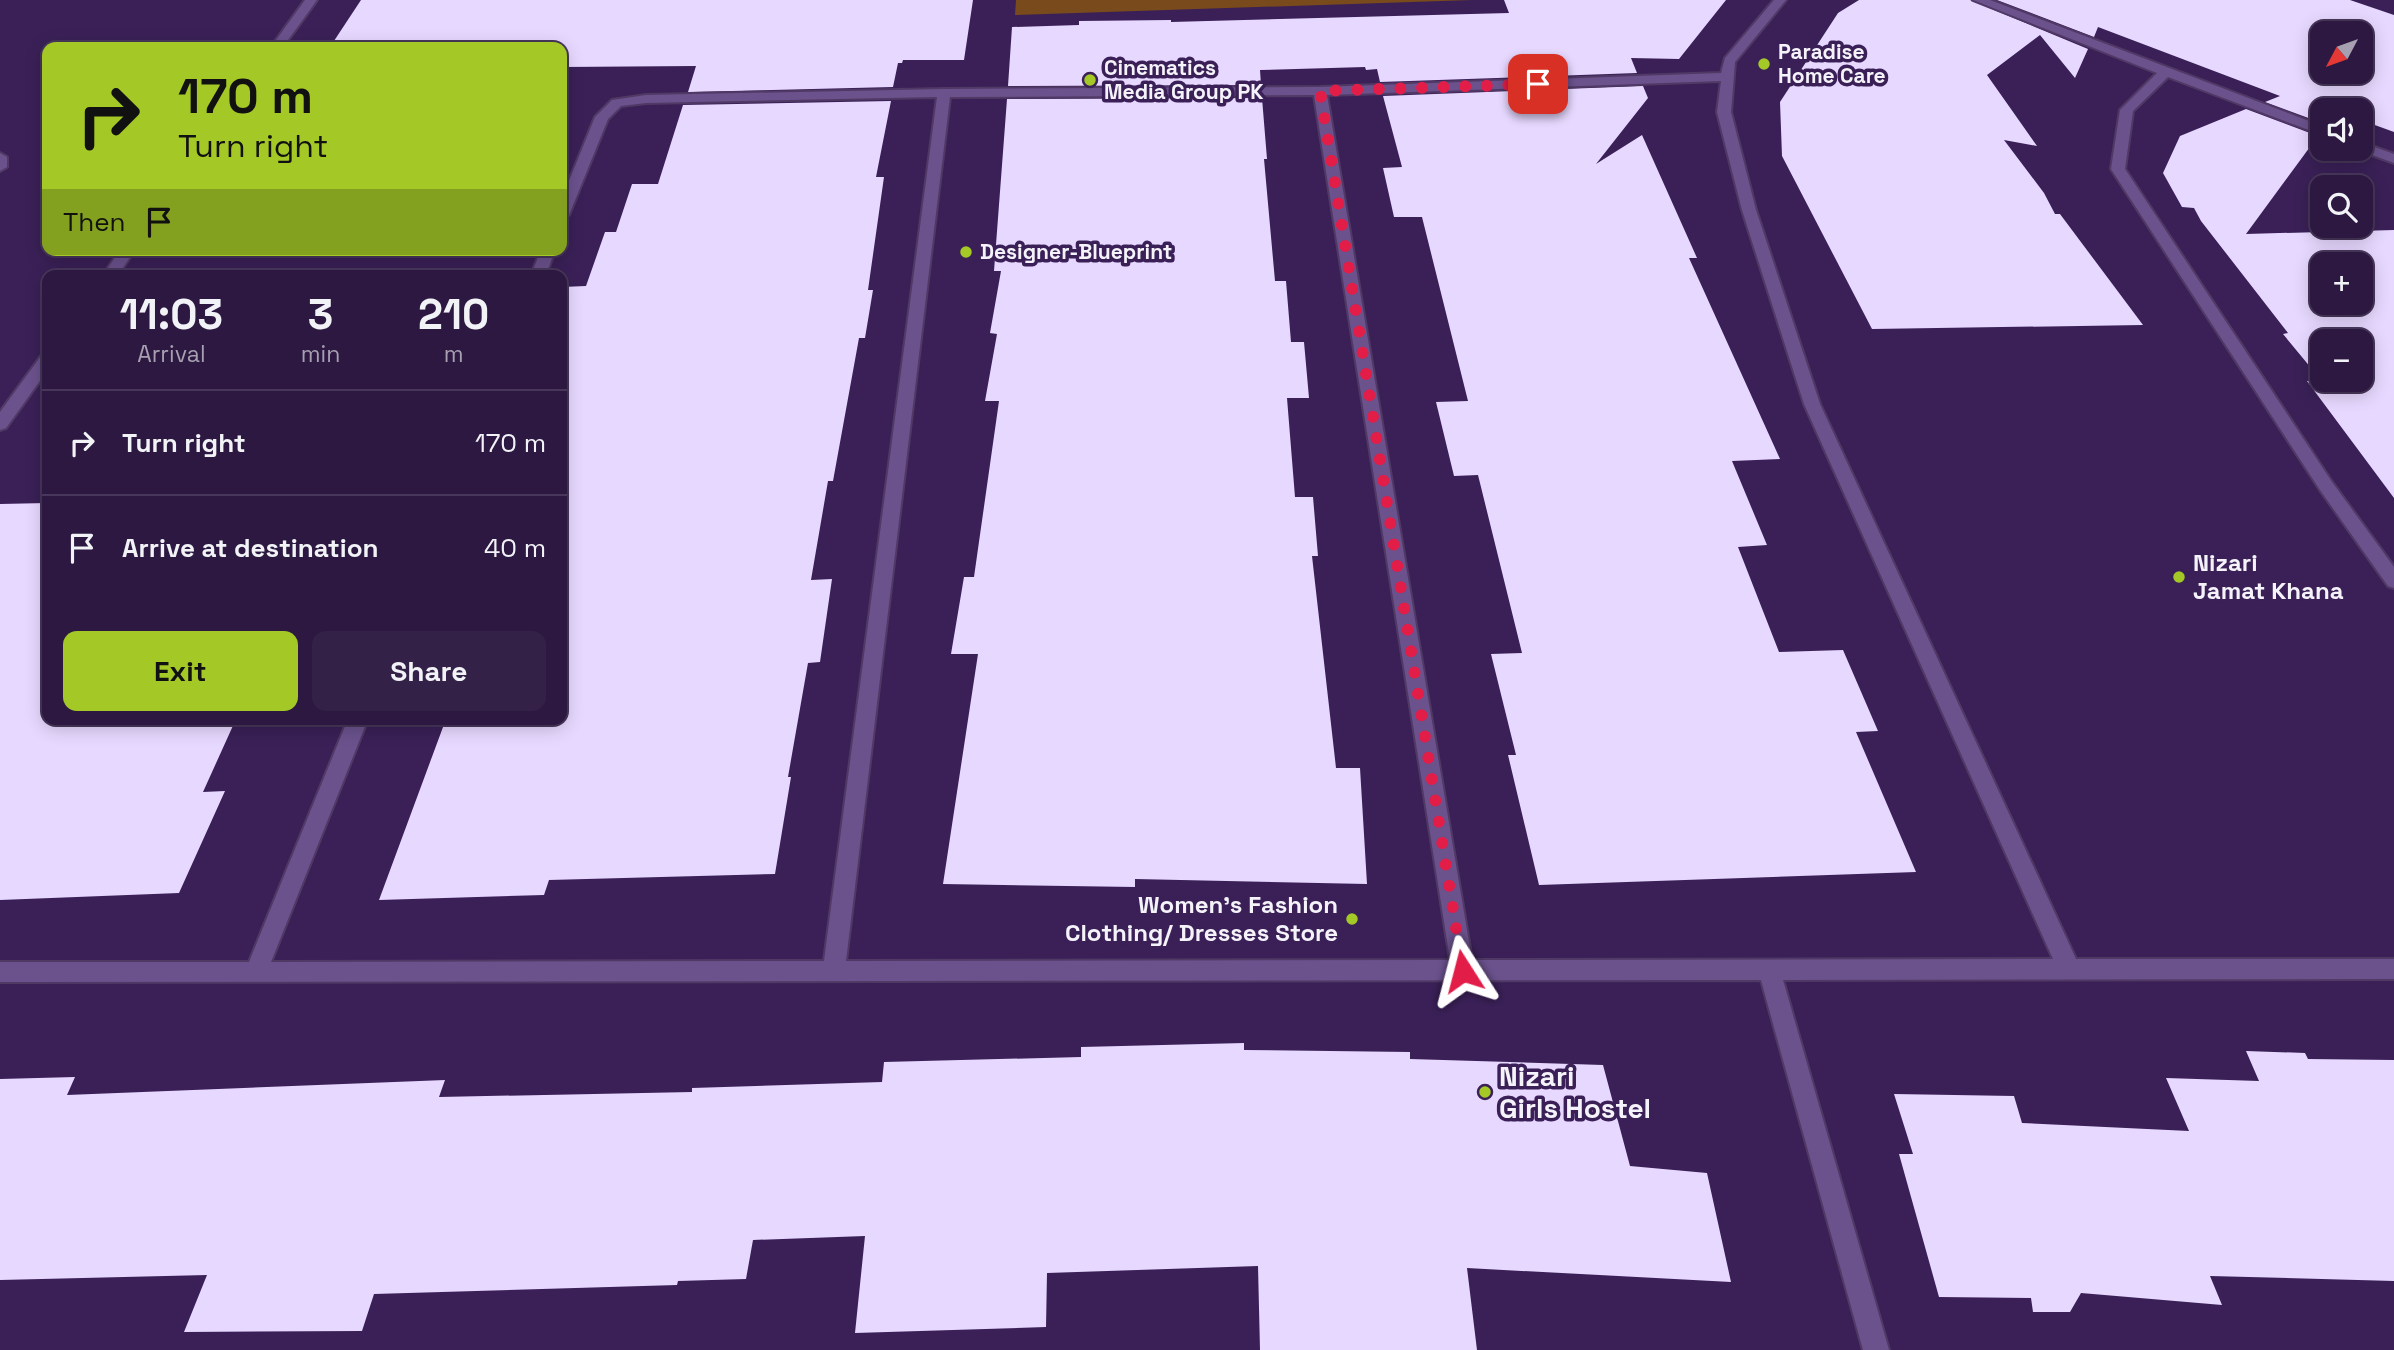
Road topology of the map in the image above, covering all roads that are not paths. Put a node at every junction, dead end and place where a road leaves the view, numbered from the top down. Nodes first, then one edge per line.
1 (311, 0) edge
2 (1780, 0) edge
3 (1979, 0) edge
4 (281, 42) edge
5 (2166, 71) junction
6 (1727, 78) junction
7 (1320, 91) junction
8 (943, 93) junction
9 (2310, 126) edge
10 (2373, 151) edge
11 (0, 157) edge
12 (2394, 159) edge
13 (0, 167) edge
14 (567, 202) edge
15 (42, 367) edge
16 (0, 424) edge
17 (2394, 581) edge
18 (356, 725) edge
19 (2069, 969) junction
20 (2394, 969) edge
21 (1769, 970) junction
22 (256, 971) junction
23 (834, 971) junction
24 (1463, 971) junction
25 (0, 972) edge
26 (1876, 1350) edge

1 - 4 street
2 - 6 street
3 - 5 street
5 - 9 street
5 - 17 street
6 - 7 street
6 - 19 street
7 - 8 street
7 - 24 street
8 - 14 street
8 - 23 street
10 - 12 street
11 - 13 street
15 - 16 street
18 - 22 street
19 - 20 street
19 - 21 street
21 - 24 street
21 - 26 street
22 - 23 street
22 - 25 street
23 - 24 street

